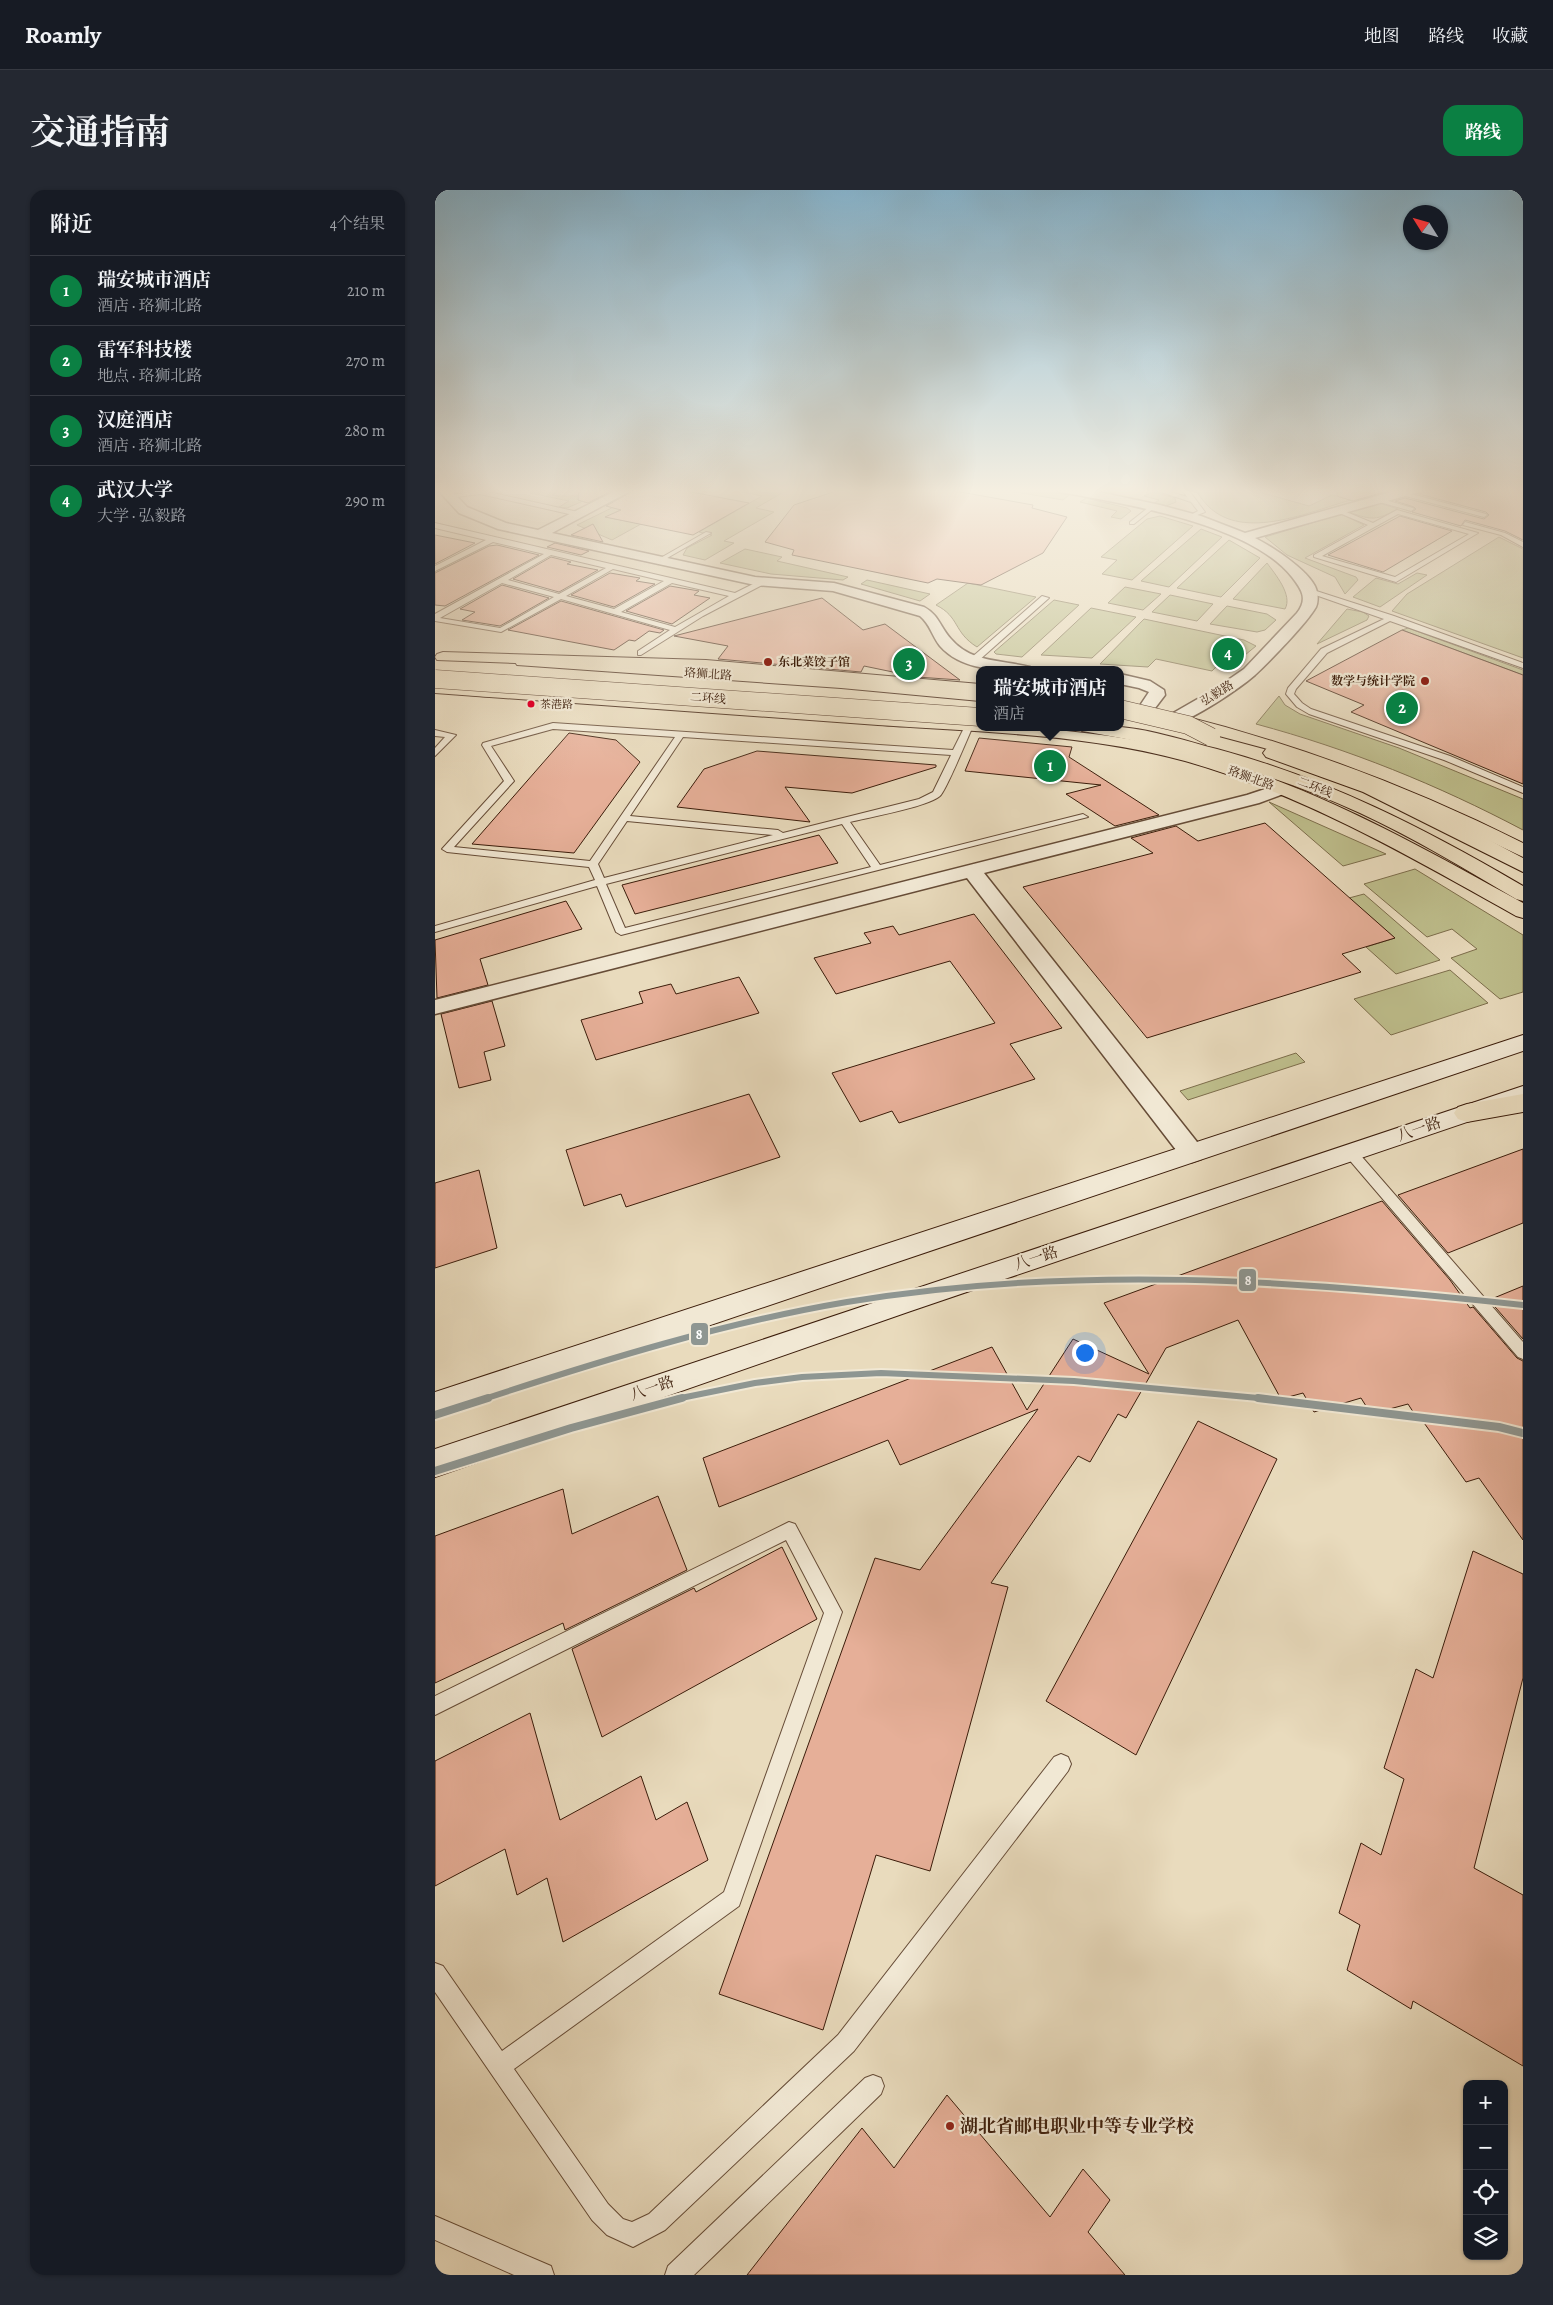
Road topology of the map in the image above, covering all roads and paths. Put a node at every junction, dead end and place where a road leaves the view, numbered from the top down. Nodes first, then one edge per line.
1 (492, 585) edge
2 (519, 585) edge
3 (580, 585) edge
4 (662, 585) edge
5 (694, 585) edge
6 (757, 585) edge
7 (811, 585) edge
8 (1306, 585) edge
9 (1310, 590) junction
10 (735, 595) junction
11 (559, 597) junction
12 (1045, 598) dead end
13 (615, 612) junction
14 (435, 618) edge
15 (1391, 618) junction
16 (675, 629) junction
17 (641, 653) dead end
18 (437, 660) edge
19 (974, 660) junction
20 (997, 666) edge
21 (1523, 666) edge
22 (435, 679) edge
23 (1124, 680) edge
24 (841, 683) junction
25 (435, 688) edge
26 (976, 689) edge
27 (976, 696) edge
28 (976, 703) edge
29 (1124, 710) edge
30 (1124, 710) edge
31 (1143, 712) junction
32 (829, 716) junction
33 (1124, 719) edge
34 (1174, 719) junction
35 (976, 724) edge
36 (976, 724) edge
37 (976, 727) edge
38 (1032, 731) edge
39 (1106, 731) edge
40 (435, 733) edge
41 (681, 734) junction
42 (1211, 737) junction
43 (435, 753) edge
44 (957, 754) junction
45 (1281, 789) junction
46 (1523, 790) edge
47 (1083, 817) dead end
48 (625, 818) junction
49 (843, 820) junction
50 (789, 834) junction
51 (1523, 851) edge
52 (593, 864) junction
53 (1523, 866) edge
54 (877, 868) junction
55 (972, 871) junction
56 (600, 882) junction
57 (1523, 895) edge
58 (1523, 912) edge
59 (435, 929) edge
60 (435, 1007) edge
61 (1523, 1043) edge
62 (1523, 1094) edge
63 (1523, 1103) edge
64 (1467, 1113) junction
65 (1192, 1153) junction
66 (1351, 1153) junction
67 (1523, 1353) edge
68 (435, 1405) edge
69 (435, 1463) edge
70 (435, 1706) edge
71 (1061, 1764) dead end
72 (435, 1974) edge
73 (499, 2067) junction
74 (873, 2086) dead end
75 (435, 2228) edge
76 (542, 2275) edge
77 (677, 2275) edge

1 - 14 lane
2 - 11 lane
3 - 11 lane
4 - 13 lane
5 - 10 lane
6 - 10 lane
7 - 19 street
8 - 9 street
9 - 15 lane
9 - 34 street, 弘毅路
10 - 16 lane
11 - 13 lane
11 - 14 lane
12 - 19 lane
13 - 16 lane
15 - 21 lane
15 - 46 lane
16 - 17 lane
18 - 24 main road, 珞狮北路
18 - 26 main road
18 - 28 main road, 二环线
19 - 20 street
22 - 35 main road, 二环线, bridge
23 - 31 street
24 - 27 main road, 珞狮北路
24 - 32 main road
25 - 32 main road, 珞狮北路
29 - 31 main road
30 - 42 main road, bridge
31 - 34 main road
32 - 36 main road, 珞狮北路
33 - 42 main road, 二环线, bridge
34 - 51 main road
37 - 44 lane
38 - 45 main road, 珞狮北路
39 - 57 main road, 二环线
40 - 43 lane
41 - 44 lane
41 - 48 lane
41 - 52 lane
42 - 53 main road, 二环线
44 - 49 lane
45 - 55 street
45 - 58 main road, 珞狮北路
47 - 54 lane
48 - 50 lane
48 - 52 lane
49 - 50 lane
49 - 54 lane
50 - 56 lane
52 - 56 lane
54 - 56 lane
55 - 60 street
55 - 65 street
56 - 59 lane
61 - 65 main road
62 - 64 main road, 八一路
63 - 64 main road
64 - 66 main road, 八一路
65 - 68 main road
66 - 67 lane
66 - 69 main road, 八一路
70 - 73 lane
71 - 73 lane
72 - 73 lane
74 - 77 lane
75 - 76 lane

